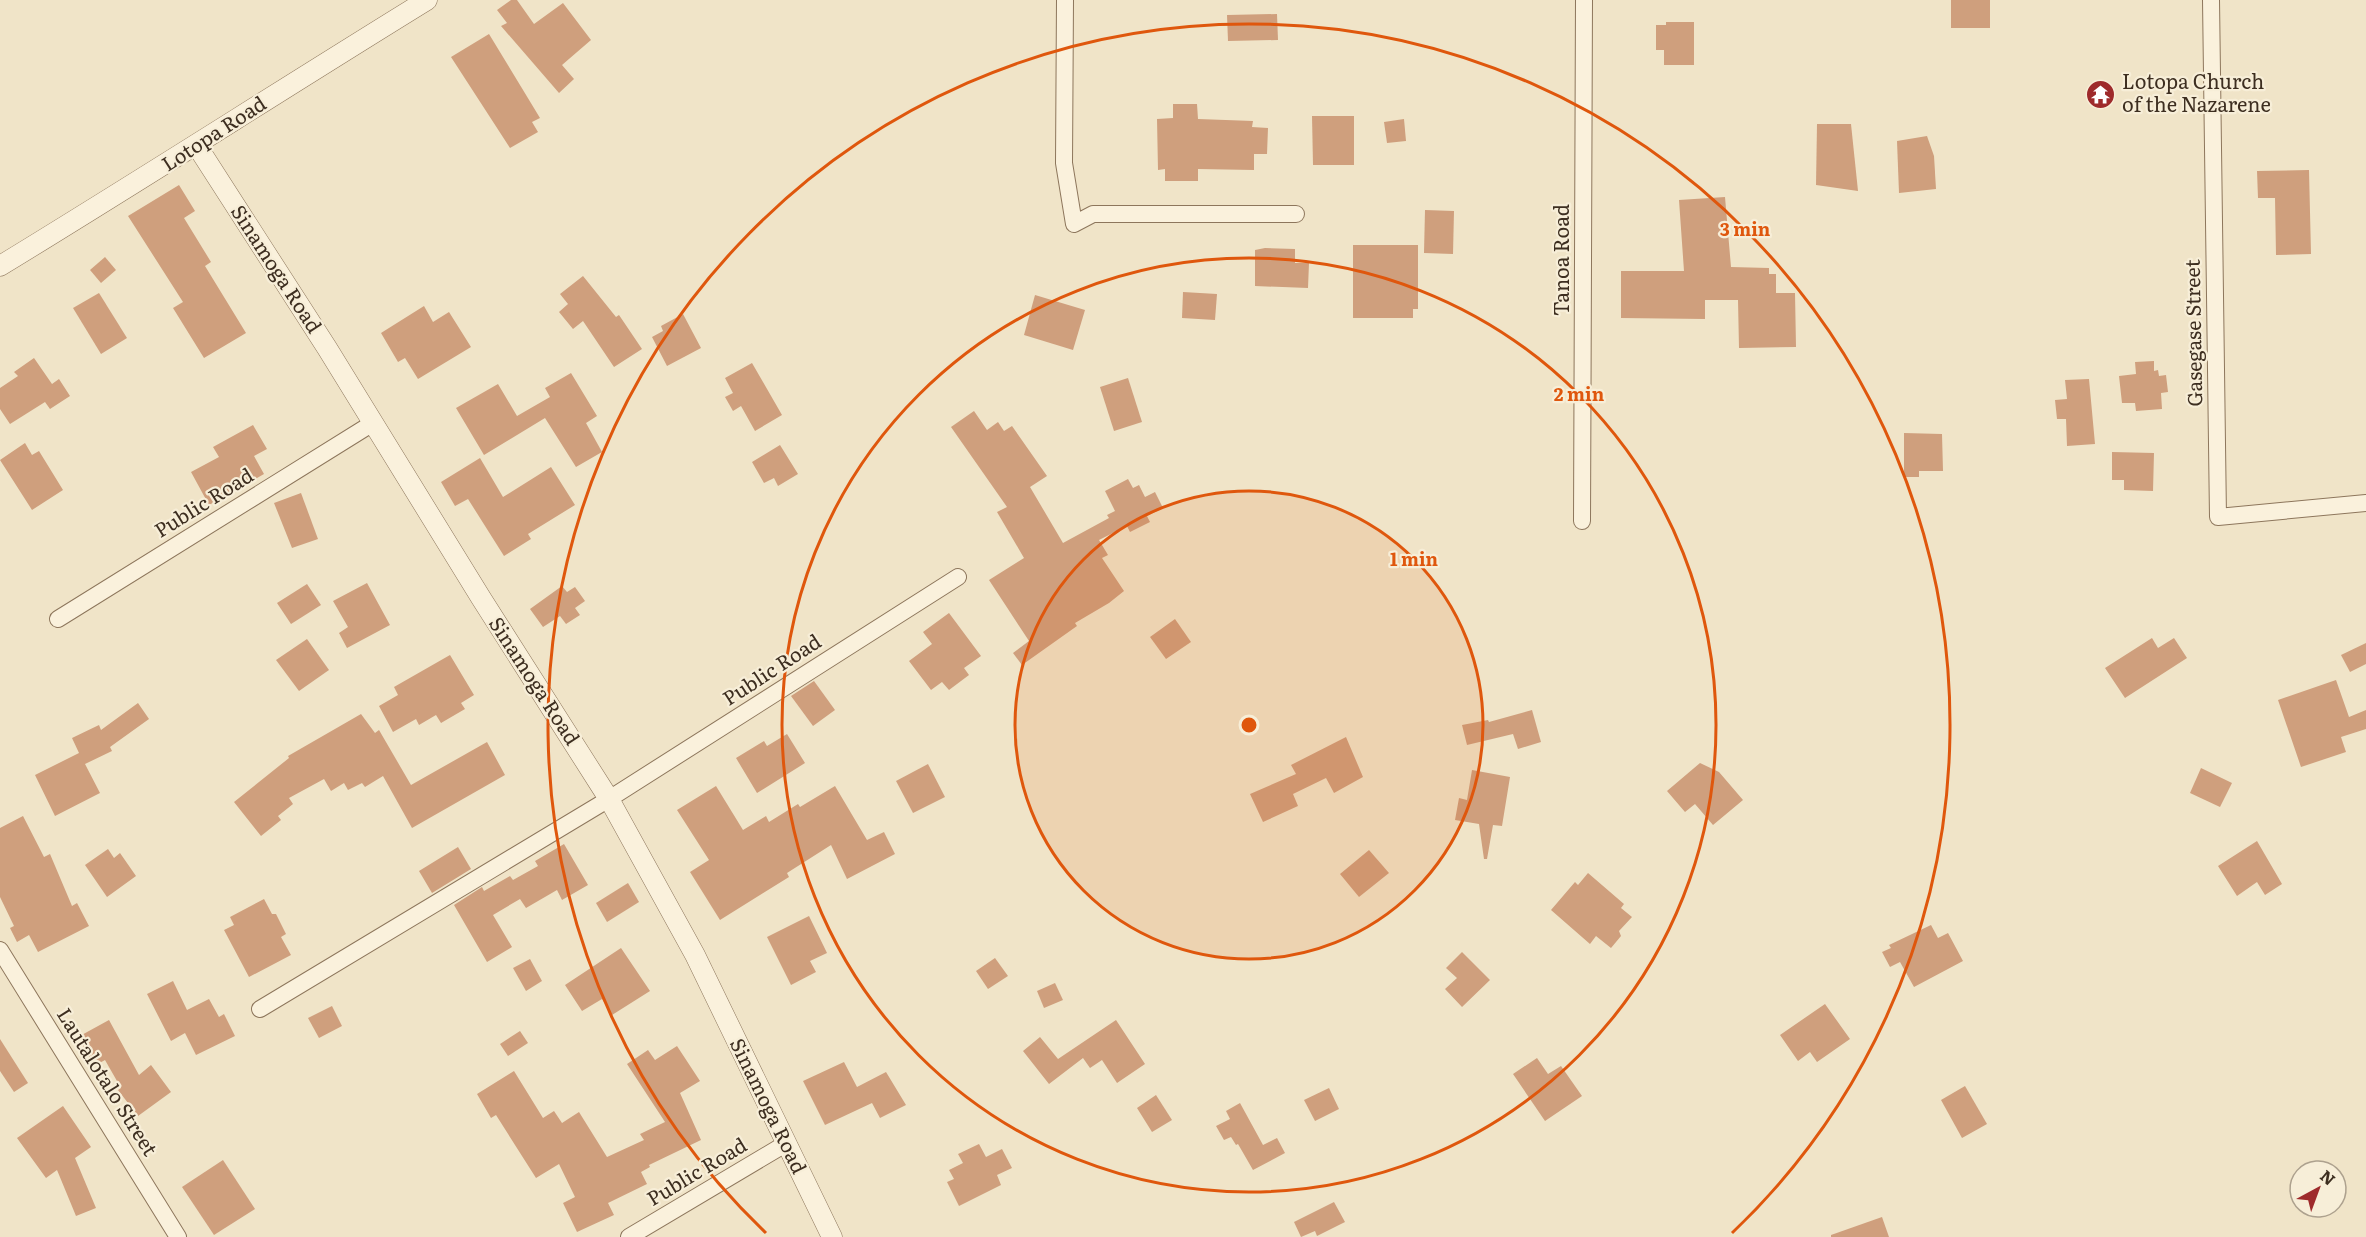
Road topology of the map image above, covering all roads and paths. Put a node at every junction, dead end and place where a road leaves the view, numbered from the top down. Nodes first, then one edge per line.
1 (427, 0) edge
2 (1065, 0) edge
3 (1584, 0) edge
4 (2211, 0) edge
5 (197, 146) junction
6 (1296, 214) dead end
7 (0, 266) edge
8 (373, 423) junction
9 (2366, 503) edge
10 (1582, 521) dead end
11 (958, 577) dead end
12 (58, 619) dead end
13 (609, 799) junction
14 (0, 950) edge
15 (260, 1009) dead end
16 (787, 1143) junction
17 (178, 1237) edge
18 (629, 1237) edge
19 (832, 1237) edge

1 - 5 street, Lotopa Road
2 - 6 street
3 - 10 street, Tanoa Road
4 - 9 street, Gasegase Street
5 - 7 street, Lotopa Road
5 - 8 street, Sinamoga Road
8 - 12 street, Public Road
8 - 13 street, Sinamoga Road
11 - 13 street, Public Road
13 - 15 street, Public Road
13 - 16 street, Sinamoga Road
14 - 17 street, Lautalotalo Street
16 - 18 street, Public Road
16 - 19 street, Sinamoga Road

